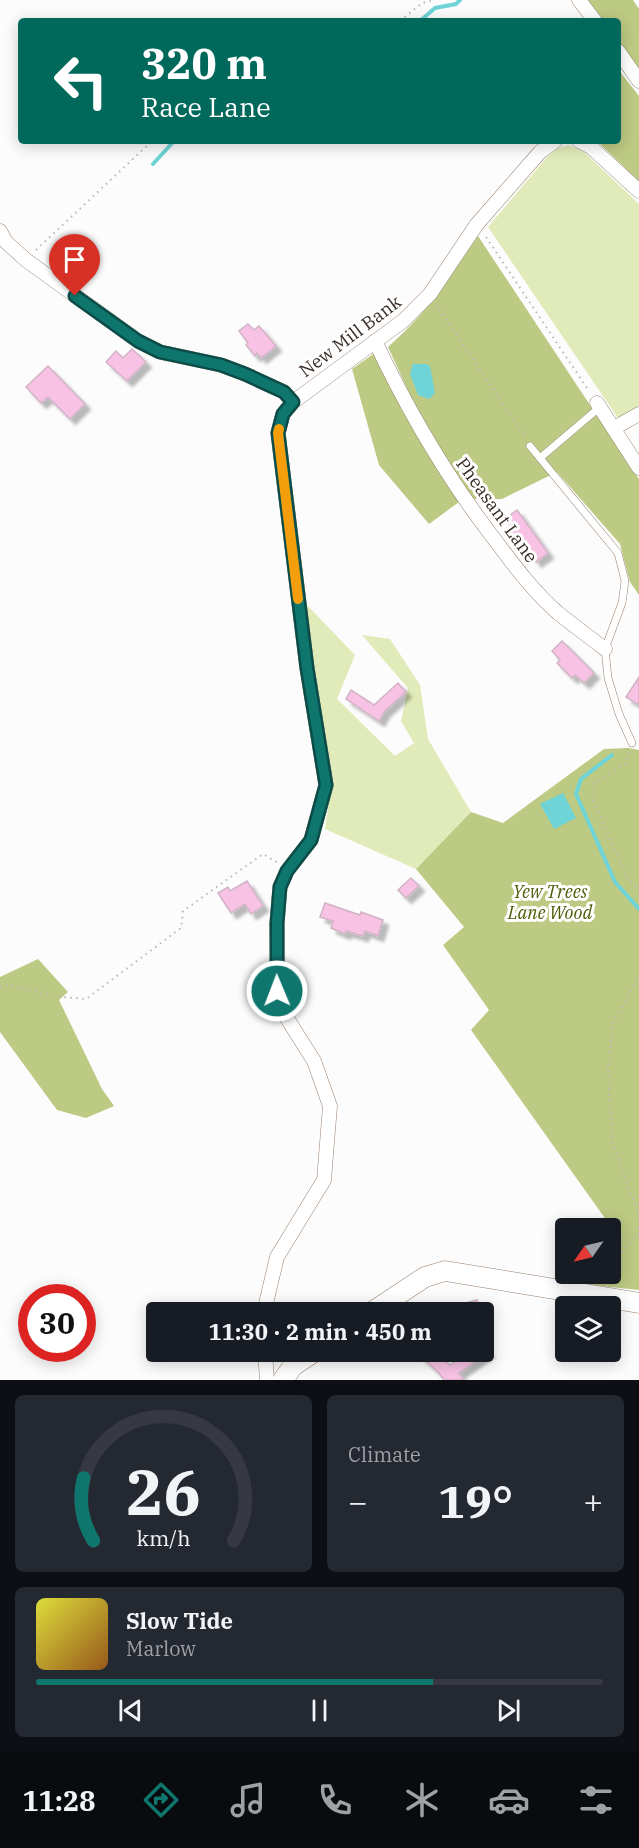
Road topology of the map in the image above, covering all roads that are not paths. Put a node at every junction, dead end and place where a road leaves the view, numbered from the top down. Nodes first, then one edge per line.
1 (579, 0) edge
2 (593, 18) edge
3 (621, 55) edge
4 (639, 81) edge
5 (551, 144) edge
6 (585, 144) edge
7 (639, 191) edge
8 (0, 231) edge
9 (375, 341) junction
10 (293, 402) junction
11 (599, 405) joint
12 (639, 414) edge
13 (614, 428) junction
14 (530, 446) road end
15 (540, 458) junction
16 (639, 468) edge
17 (605, 649) junction
18 (632, 743) road end
19 (266, 1302) edge
20 (387, 1302) edge
21 (639, 1303) edge
22 (266, 1362) edge
23 (299, 1362) edge
24 (267, 1380) edge
25 (282, 1380) edge

1 - 2 street
3 - 4 street
5 - 9 street, New Mill Bank
6 - 7 street
8 - 10 street
9 - 10 street, New Mill Bank
9 - 17 street, Pheasant Lane
10 - 19 street, New Mill Bank
11 - 13 street
11 - 15 lane
12 - 13 street
13 - 16 street
14 - 15 lane
15 - 17 lane
17 - 18 lane
20 - 21 street
22 - 24 street
23 - 25 street

